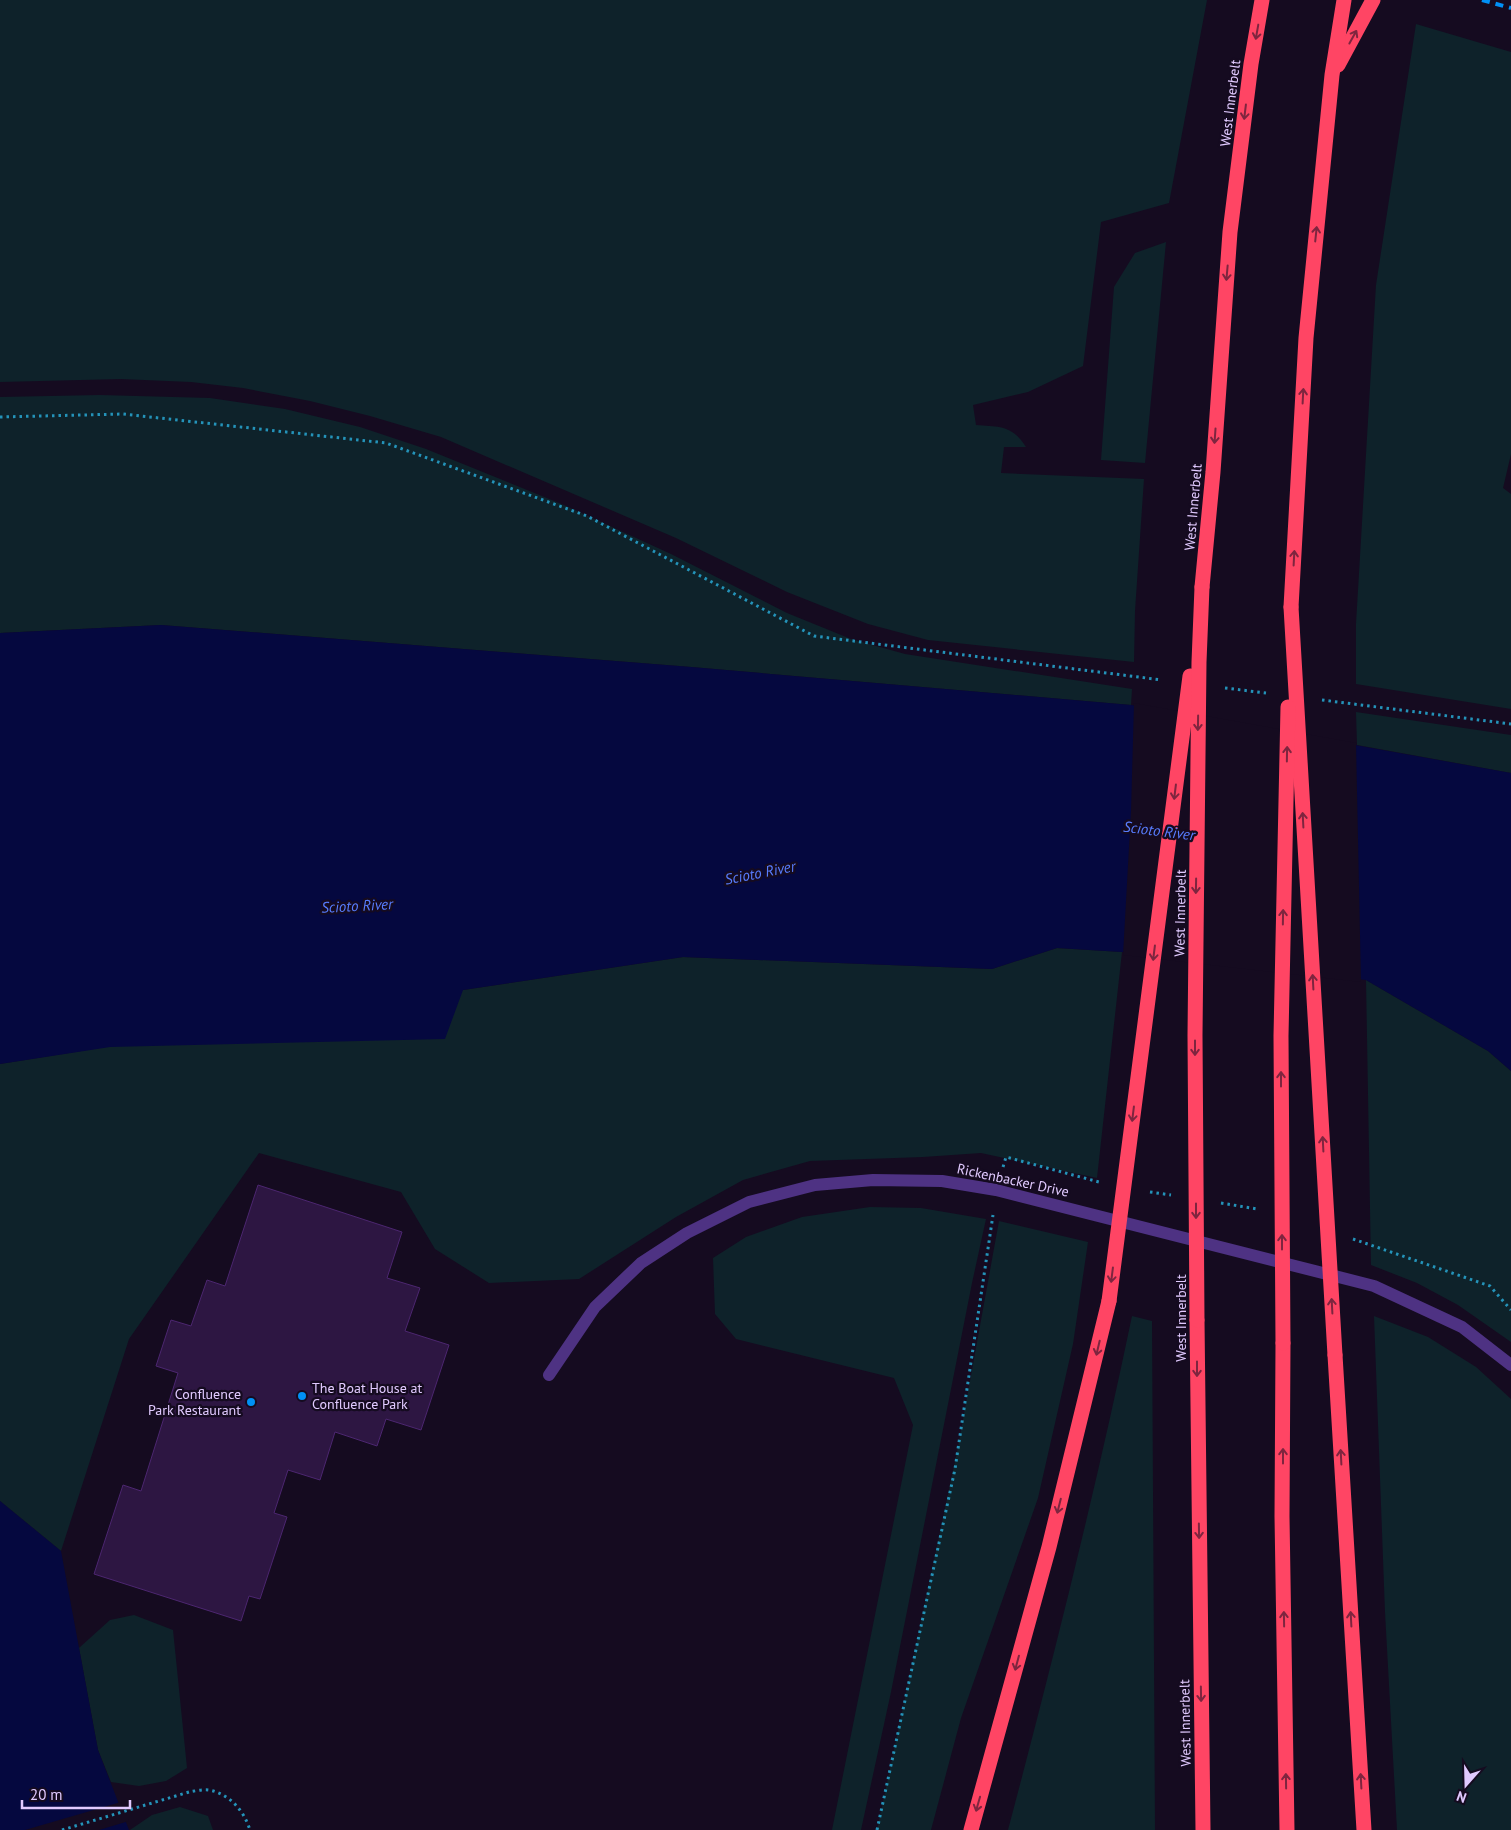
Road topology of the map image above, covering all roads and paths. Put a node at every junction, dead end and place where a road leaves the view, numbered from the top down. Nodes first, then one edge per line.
1 (1262, 0) edge
2 (1344, 0) edge
3 (1374, 0) edge
4 (1332, 75) junction
5 (0, 417) edge
6 (1202, 587) junction
7 (1291, 607) junction
8 (1171, 681) dead end
9 (1219, 688) dead end
10 (1268, 694) dead end
11 (1316, 700) dead end
12 (1511, 724) edge
13 (1511, 1365) edge
14 (549, 1376) dead end
15 (62, 1830) edge
16 (250, 1830) edge
17 (971, 1830) edge
18 (1203, 1830) edge
19 (1287, 1830) edge
20 (1364, 1830) edge

1 -> 6 highway, West Innerbelt
2 - 4 highway
4 -> 3 highway
7 -> 4 highway
5 - 8 path
6 -> 17 highway, bridge
6 -> 18 highway, West Innerbelt, bridge
19 -> 7 highway, bridge
20 -> 7 highway, bridge
9 - 10 path
11 - 12 path
13 - 14 street, Rickenbacker Drive
15 - 16 path

